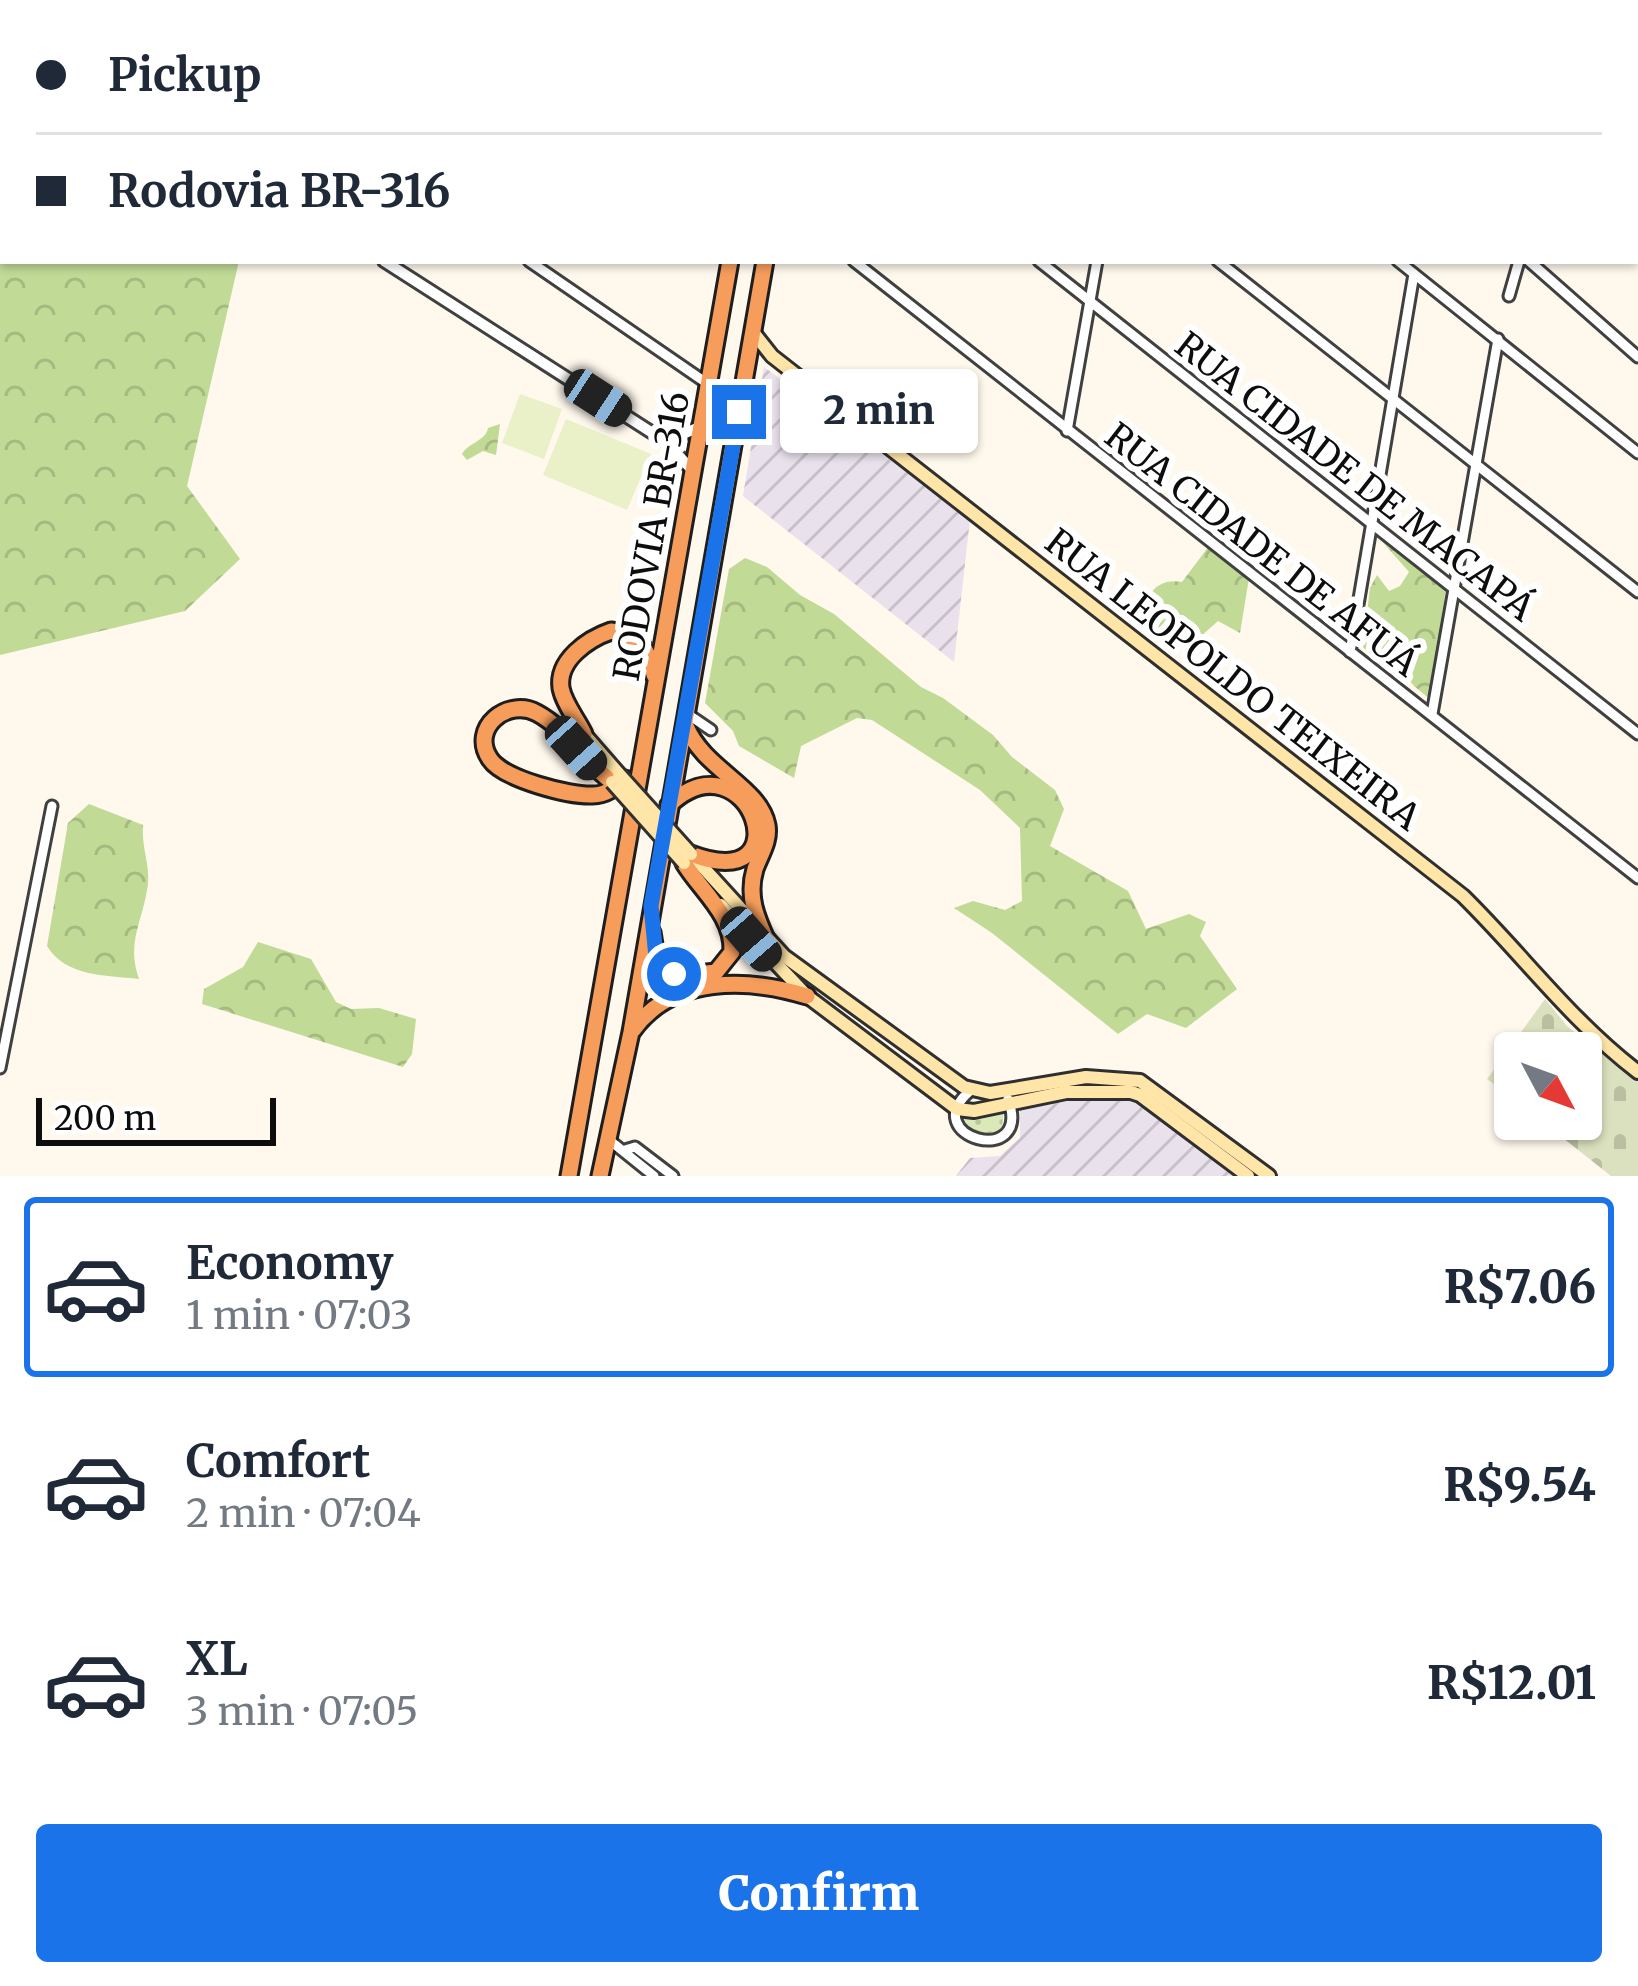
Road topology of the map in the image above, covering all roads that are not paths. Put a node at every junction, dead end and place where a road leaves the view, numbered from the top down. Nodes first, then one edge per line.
1 (389, 264) edge
2 (534, 264) edge
3 (729, 264) edge
4 (764, 264) edge
5 (858, 264) edge
6 (1044, 264) edge
7 (1096, 264) edge
8 (1221, 264) edge
9 (1402, 264) edge
10 (1519, 264) edge
11 (1532, 264) edge
12 (1414, 274) junction
13 (1509, 296) dead end
14 (1090, 301) junction
15 (752, 331) junction
16 (1498, 339) junction
17 (772, 356) junction
18 (1638, 358) edge
19 (748, 360) junction
20 (709, 385) junction
21 (1394, 398) junction
22 (701, 426) junction
23 (1067, 431) junction
24 (665, 441) junction
25 (1638, 453) edge
26 (1474, 460) junction
27 (694, 471) junction
28 (1371, 526) junction
29 (1453, 588) junction
30 (1638, 592) edge
31 (1350, 652) junction
32 (655, 680) junction
33 (1432, 714) junction
34 (686, 718) junction
35 (711, 730) dead end
36 (584, 734) joint
37 (1638, 734) edge
38 (641, 758) junction
39 (616, 778) junction
40 (669, 805) junction
41 (52, 806) dead end
42 (687, 858) junction
43 (1638, 878) edge
44 (651, 906) junction
45 (767, 940) junction
46 (807, 996) junction
47 (631, 1032) junction
48 (0, 1067) edge
49 (1638, 1072) edge
50 (971, 1090) junction
51 (1007, 1098) junction
52 (957, 1109) junction
53 (607, 1138) junction
54 (625, 1150) junction
55 (648, 1156) junction
56 (641, 1167) junction
57 (569, 1176) edge
58 (599, 1176) edge
59 (653, 1176) edge
60 (673, 1176) edge
61 (1248, 1176) edge
62 (1269, 1176) edge

1 - 24 street
2 - 20 street
3 - 20 highway, RODOVIA BR-316
4 - 15 highway, RODOVIA BR-316
5 - 23 street, RUA CIDADE DE AFUÁ
6 - 14 street, RUA CIDADE DE MACAPÁ
7 - 14 street
8 - 21 street
9 - 12 street
10 - 13 street
11 - 18 street
12 - 16 street
12 - 21 street
14 - 23 street
14 - 28 street, RUA CIDADE DE MACAPÁ
15 - 17 main road, RUA LEOPOLDO TEIXEIRA
15 - 19 highway, RODOVIA BR-316
16 - 25 street
16 - 26 street
17 - 19 main road
17 - 49 main road, RUA LEOPOLDO TEIXEIRA
19 - 34 highway, RODOVIA BR-316
20 - 22 highway, RODOVIA BR-316
21 - 26 street
21 - 28 street
22 - 24 street
22 - 27 highway, RODOVIA BR-316
23 - 31 street, RUA CIDADE DE AFUÁ
24 - 27 street
26 - 29 street
26 - 30 street
27 - 32 highway, RODOVIA BR-316
28 - 29 street, RUA CIDADE DE MACAPÁ
28 - 31 street
29 - 33 street
29 - 37 street, RUA CIDADE DE MACAPÁ
31 - 33 street, RUA CIDADE DE AFUÁ
32 - 36 highway
32 - 38 highway, RODOVIA BR-316
33 - 43 street, RUA CIDADE DE AFUÁ
34 - 35 street
34 - 40 highway, RODOVIA BR-316
34 - 45 highway
36 - 39 main road
38 - 39 highway
38 - 57 highway, RODOVIA BR-316
39 - 42 main road, bridge
40 - 42 highway
40 - 44 highway, RODOVIA BR-316
41 - 48 street
42 - 44 highway
42 - 45 main road
42 - 46 main road
44 - 47 highway, RODOVIA BR-316
45 - 50 main road
46 - 47 highway
46 - 52 main road
47 - 53 highway, RODOVIA BR-316
50 - 51 main road
50 - 52 street
51 - 52 main road
51 - 52 street
51 - 61 main road
51 - 62 main road
53 - 54 street
53 - 58 highway, RODOVIA BR-316
54 - 55 street
54 - 56 street
55 - 56 street
55 - 60 street
56 - 59 street

